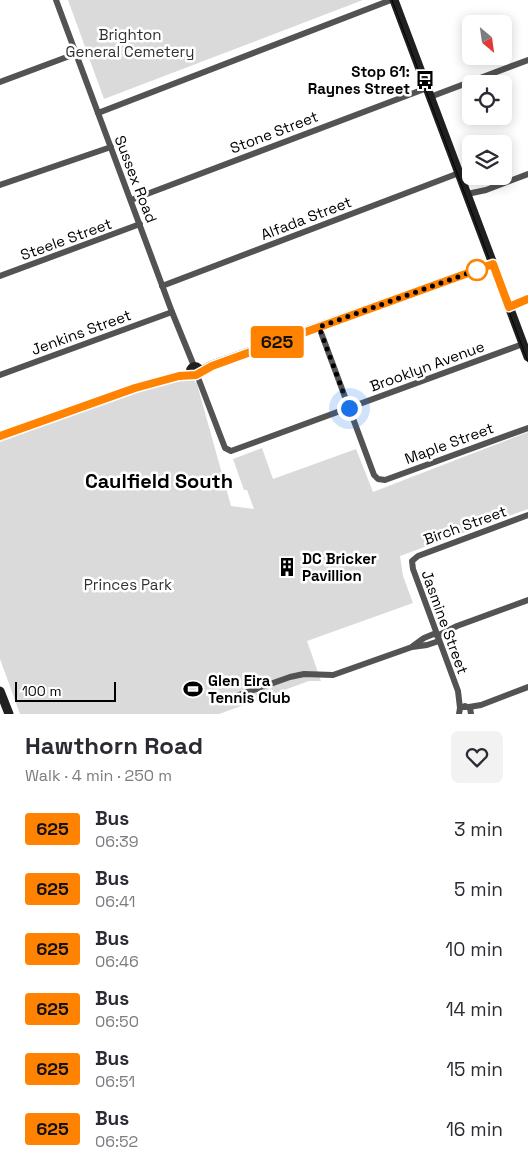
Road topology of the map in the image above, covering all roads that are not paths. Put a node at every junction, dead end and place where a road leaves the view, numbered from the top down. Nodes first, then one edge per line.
1 (56, 0) edge
2 (392, 0) edge
3 (75, 54) junction
4 (528, 60) edge
5 (0, 82) edge
6 (427, 88) junction
7 (430, 97) junction
8 (98, 113) junction
9 (110, 146) junction
10 (459, 174) junction
11 (528, 174) edge
12 (0, 185) edge
13 (468, 197) junction
14 (131, 200) junction
15 (140, 224) junction
16 (493, 264) junction
17 (0, 276) edge
18 (162, 286) junction
19 (528, 299) edge
20 (509, 307) junction
21 (172, 312) junction
22 (319, 327) junction
23 (523, 344) junction
24 (528, 357) edge
25 (195, 371) junction
26 (0, 375) edge
27 (349, 408) junction
28 (528, 428) edge
29 (0, 436) edge
30 (228, 450) joint
31 (528, 515) edge
32 (412, 561) joint
33 (528, 600) edge
34 (437, 635) junction
35 (528, 687) edge
36 (0, 691) edge
37 (225, 700) dead end
38 (464, 711) edge
39 (9, 714) edge

1 - 3 street, Sussex Road
2 - 6 street
2 - 8 street
3 - 5 street
3 - 8 street, Sussex Road
4 - 7 street
6 - 7 street
6 - 14 street, Stone Street
7 - 10 street
8 - 9 street, Sussex Road
9 - 12 street
9 - 14 street, Sussex Road
10 - 13 street
10 - 18 street, Alfada Street
11 - 13 street
13 - 16 street
14 - 15 street, Sussex Road
15 - 17 street, Steele Street
15 - 18 street, Sussex Road
16 - 20 street
16 - 22 street
18 - 21 street, Sussex Road
19 - 20 street
20 - 23 street
21 - 25 street, Sussex Road
21 - 26 street, Jenkins Street
22 - 25 street
22 - 27 street
23 - 24 street
23 - 27 street, Brooklyn Avenue
25 - 29 street
25 - 30 street, Sussex Road
27 - 28 street, Maple Street
27 - 30 street, Brooklyn Avenue
31 - 32 street, Birch Street
32 - 34 street, Jasmine Street
33 - 34 street
34 - 37 street
34 - 38 street, Jasmine Street
35 - 38 street
36 - 39 street

